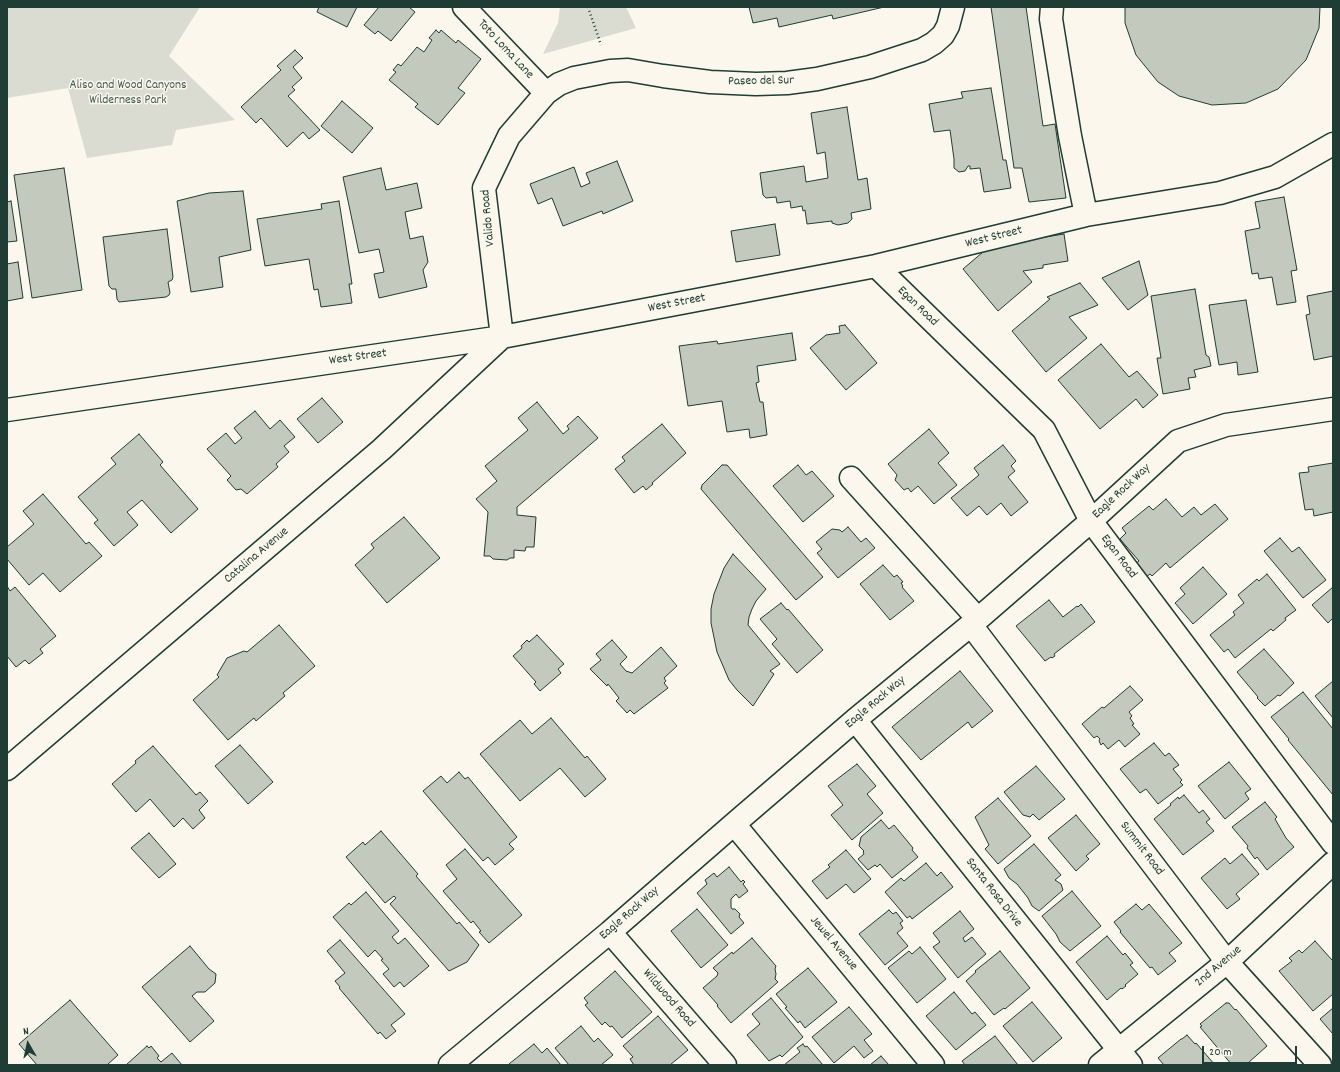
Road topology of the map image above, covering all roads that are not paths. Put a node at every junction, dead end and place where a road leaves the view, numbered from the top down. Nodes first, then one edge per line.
1 (464, 7) edge
2 (953, 7) edge
3 (1052, 7) edge
4 (546, 93) junction
5 (1333, 144) edge
6 (1086, 215) junction
7 (876, 266) junction
8 (502, 337) junction
9 (1333, 409) edge
10 (7, 410) edge
11 (851, 478) dead end
12 (1091, 521) junction
13 (974, 622) junction
14 (855, 720) junction
15 (7, 769) edge
16 (734, 824) junction
17 (1333, 843) edge
18 (1333, 863) edge
19 (610, 932) junction
20 (1227, 962) junction
21 (1124, 1057) edge
22 (450, 1065) edge
23 (725, 1065) edge
24 (933, 1065) edge
25 (1100, 1065) edge
26 (1320, 1065) edge

1 - 4 street, Toto Loma Lane
2 - 4 street, Paseo del Sur
3 - 6 street
4 - 8 street, Valido Road
5 - 6 street, West Street
6 - 7 street, West Street
7 - 8 street, West Street
7 - 12 street, Egan Road
8 - 10 street, West Street
8 - 15 street, Catalina Avenue
9 - 12 street, Eagle Rock Way
11 - 13 street, Summit Road
12 - 13 street, Eagle Rock Way
12 - 17 street, Egan Road
13 - 14 street, Eagle Rock Way
13 - 20 street, Summit Road
14 - 16 street, Eagle Rock Way
14 - 21 street, Santa Rosa Drive
16 - 19 street, Eagle Rock Way
16 - 24 street, Jewel Avenue
18 - 20 street, 2nd Avenue
19 - 22 street, Eagle Rock Way
19 - 23 street, Wildwood Road
20 - 21 street, 2nd Avenue
20 - 26 street, Summit Road
21 - 25 street, 2nd Avenue

